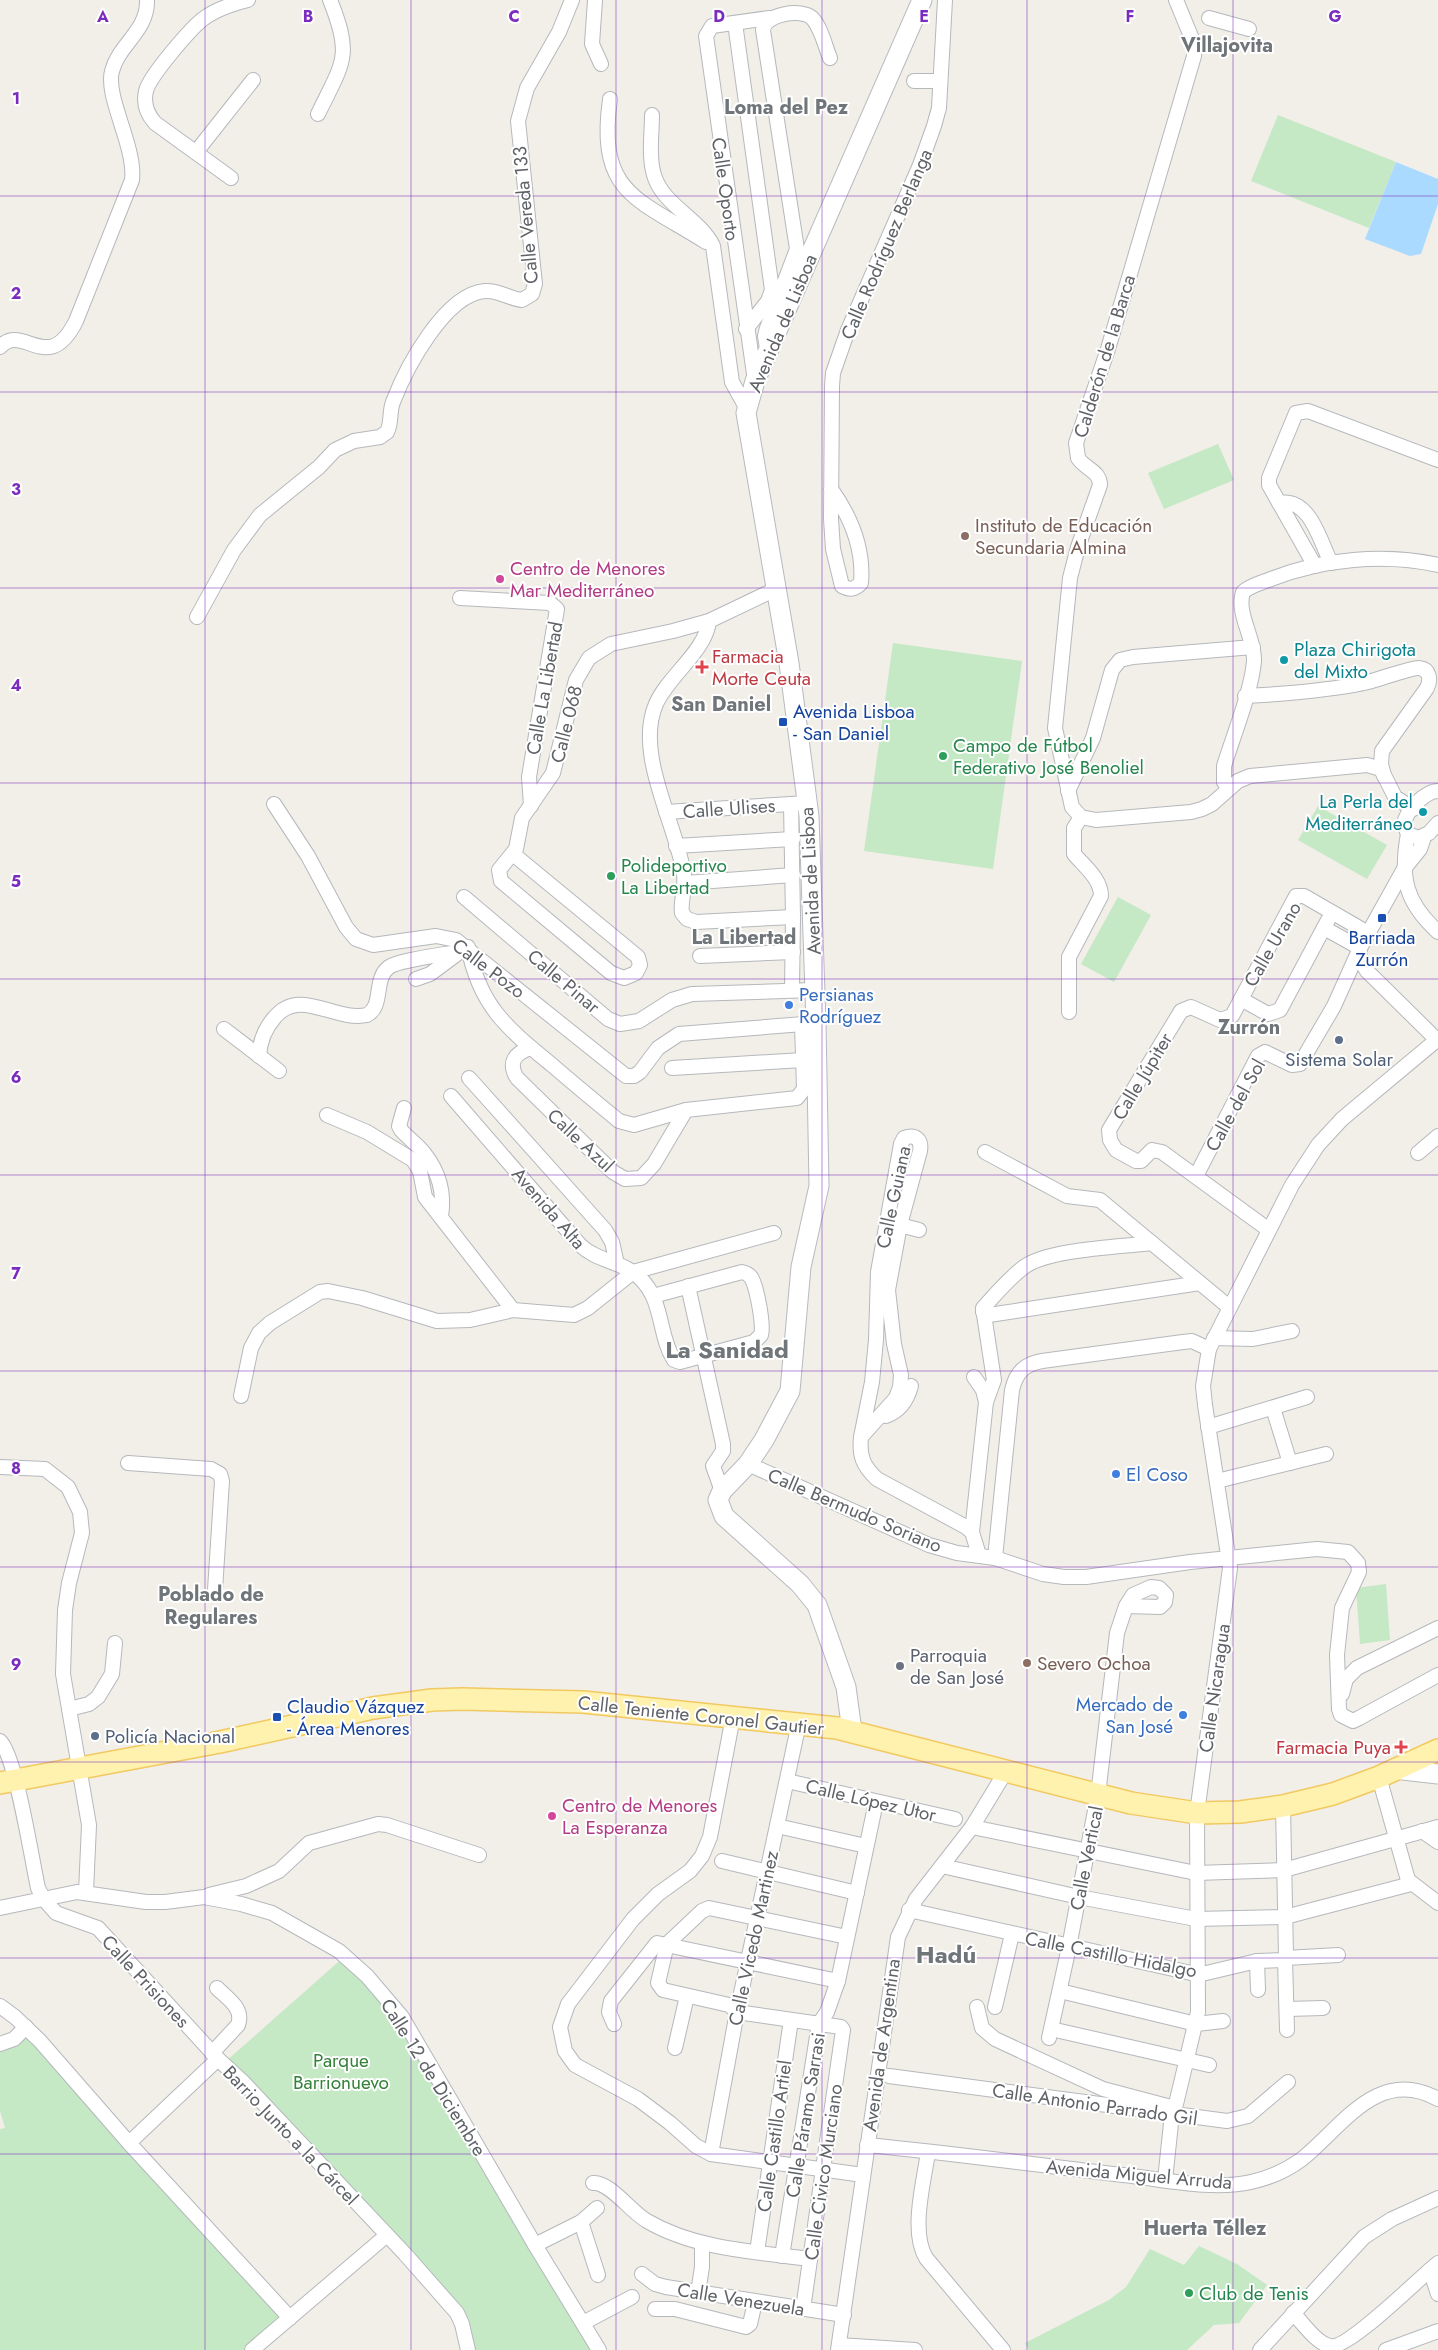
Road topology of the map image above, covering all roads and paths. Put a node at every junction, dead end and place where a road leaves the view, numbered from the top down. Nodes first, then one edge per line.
1 (147, 0) edge
2 (248, 0) edge
3 (330, 0) edge
4 (572, 0) edge
5 (595, 0) edge
6 (922, 0) edge
7 (945, 0) edge
8 (1176, 0) edge
9 (769, 18) junction
10 (1209, 18) dead end
11 (735, 23) junction
12 (1249, 29) dead end
13 (830, 58) dead end
14 (601, 64) dead end
15 (253, 80) dead end
16 (914, 81) dead end
17 (940, 81) junction
18 (610, 99) dead end
19 (318, 114) dead end
20 (652, 115) dead end
21 (196, 152) junction
22 (231, 178) dead end
23 (713, 246) junction
24 (746, 329) junction
25 (0, 347) edge
26 (768, 351) junction
27 (754, 380) junction
28 (747, 409) junction
29 (1438, 460) edge
30 (831, 489) junction
31 (1279, 503) junction
32 (1332, 563) junction
33 (1438, 565) edge
34 (1315, 566) junction
35 (776, 589) junction
36 (460, 598) dead end
37 (197, 617) dead end
38 (709, 621) junction
39 (1253, 647) junction
40 (1245, 696) junction
41 (1384, 776) junction
42 (1229, 788) junction
43 (1068, 791) junction
44 (1438, 791) edge
45 (799, 803) junction
46 (274, 804) dead end
47 (531, 806) junction
48 (1413, 809) junction
49 (666, 812) junction
50 (1081, 817) junction
51 (1438, 823) edge
52 (1408, 834) junction
53 (1424, 836) junction
54 (793, 839) junction
55 (676, 846) junction
56 (513, 854) junction
57 (1404, 869) junction
58 (793, 875) junction
59 (685, 883) junction
60 (464, 897) dead end
61 (1332, 913) junction
62 (794, 917) junction
63 (1324, 928) junction
64 (1438, 932) edge
65 (1368, 933) junction
66 (1360, 948) junction
67 (465, 949) junction
68 (792, 952) junction
69 (700, 956) dead end
70 (416, 979) dead end
71 (792, 989) junction
72 (814, 990) junction
73 (1241, 999) junction
74 (1069, 1012) dead end
75 (809, 1024) junction
76 (224, 1029) dead end
77 (1437, 1040) edge
78 (531, 1048) junction
79 (259, 1056) junction
80 (803, 1060) junction
81 (672, 1068) dead end
82 (279, 1071) dead end
83 (469, 1078) dead end
84 (451, 1096) dead end
85 (404, 1108) dead end
86 (686, 1110) junction
87 (326, 1115) dead end
88 (1438, 1136) edge
89 (985, 1152) dead end
90 (1418, 1153) dead end
91 (1196, 1176) junction
92 (441, 1216) junction
93 (900, 1225) junction
94 (919, 1230) dead end
95 (1268, 1230) junction
96 (774, 1233) dead end
97 (1152, 1243) junction
98 (617, 1264) junction
99 (633, 1272) junction
100 (1200, 1282) junction
101 (688, 1286) junction
102 (653, 1296) junction
103 (1229, 1307) junction
104 (514, 1310) junction
105 (983, 1312) junction
106 (1292, 1331) dead end
107 (1212, 1343) junction
108 (703, 1355) junction
109 (974, 1377) dead end
110 (911, 1386) dead end
111 (241, 1396) dead end
112 (1308, 1397) dead end
113 (986, 1402) junction
114 (1273, 1408) junction
115 (875, 1421) junction
116 (1208, 1427) junction
117 (861, 1437) junction
118 (1326, 1454) dead end
119 (128, 1463) dead end
120 (1290, 1463) junction
121 (748, 1464) junction
122 (0, 1467) edge
123 (1217, 1481) junction
124 (722, 1492) junction
125 (972, 1532) junction
126 (979, 1555) junction
127 (995, 1558) junction
128 (1229, 1558) junction
129 (215, 1590) dead end
130 (1126, 1606) dead end
131 (1438, 1628) edge
132 (115, 1643) dead end
133 (1438, 1675) edge
134 (69, 1709) junction
135 (1339, 1709) junction
136 (733, 1717) junction
137 (798, 1723) junction
138 (852, 1731) junction
139 (0, 1742) edge
140 (1438, 1750) edge
141 (79, 1768) junction
142 (1006, 1771) junction
143 (1387, 1773) junction
144 (1438, 1774) edge
145 (787, 1781) junction
146 (8, 1782) edge
147 (1098, 1795) junction
148 (876, 1802) junction
149 (1283, 1806) junction
150 (1197, 1813) junction
151 (955, 1819) dead end
152 (777, 1826) junction
153 (972, 1827) junction
154 (1438, 1827) edge
155 (1422, 1831) junction
156 (1396, 1840) junction
157 (1438, 1842) edge
158 (866, 1846) junction
159 (1088, 1852) junction
160 (479, 1855) dead end
161 (722, 1861) dead end
162 (942, 1866) junction
163 (1284, 1870) junction
164 (768, 1872) junction
165 (1196, 1873) junction
166 (1411, 1884) junction
167 (86, 1892) junction
168 (856, 1893) junction
169 (204, 1897) junction
170 (1079, 1897) junction
171 (43, 1898) junction
172 (1438, 1903) edge
173 (0, 1908) edge
174 (909, 1910) junction
175 (1285, 1917) junction
176 (758, 1918) junction
177 (1196, 1919) junction
178 (1012, 1934) junction
179 (847, 1937) junction
180 (667, 1944) junction
181 (1069, 1947) junction
182 (1338, 1955) dead end
183 (1286, 1959) junction
184 (1257, 1961) junction
185 (749, 1962) junction
186 (1197, 1973) junction
187 (838, 1981) junction
188 (217, 1988) dead end
189 (1258, 1990) dead end
190 (1060, 1991) junction
191 (687, 1996) junction
192 (0, 2006) edge
193 (977, 2007) dead end
194 (995, 2007) dead end
195 (1323, 2008) dead end
196 (1287, 2009) junction
197 (737, 2012) junction
198 (791, 2020) junction
199 (1223, 2021) dead end
200 (614, 2024) dead end
201 (819, 2024) junction
202 (1196, 2024) junction
203 (26, 2027) junction
204 (1288, 2030) dead end
205 (0, 2044) edge
206 (675, 2048) dead end
207 (215, 2056) junction
208 (1187, 2061) junction
209 (1209, 2065) dead end
210 (889, 2076) dead end
211 (1288, 2082) dead end
212 (1438, 2099) edge
213 (1174, 2108) junction
214 (129, 2143) junction
215 (867, 2145) junction
216 (928, 2152) junction
217 (711, 2154) junction
218 (771, 2162) junction
219 (796, 2166) junction
220 (822, 2169) junction
221 (863, 2175) junction
222 (1165, 2180) junction
223 (593, 2183) dead end
224 (1438, 2198) edge
225 (597, 2208) dead end
226 (581, 2222) junction
227 (387, 2235) junction
228 (702, 2243) junction
229 (534, 2245) junction
230 (757, 2252) junction
231 (782, 2256) junction
232 (810, 2259) junction
233 (1434, 2266) edge
234 (642, 2274) dead end
235 (598, 2275) dead end
236 (698, 2293) junction
237 (1438, 2294) edge
238 (632, 2297) dead end
239 (755, 2302) junction
240 (655, 2309) dead end
241 (803, 2309) junction
242 (1293, 2313) junction
243 (844, 2314) junction
244 (290, 2318) junction
245 (583, 2323) junction
246 (1438, 2332) edge
247 (838, 2347) edge
248 (252, 2350) edge
249 (468, 2350) edge
250 (599, 2350) edge
251 (915, 2350) edge
252 (1003, 2350) edge
253 (1260, 2350) edge
254 (1386, 2350) edge

1 - 25 street
2 - 21 street
3 - 19 street
4 - 37 street, Calle Vereda 133
5 - 14 street
6 - 26 street, Avenida de Lisboa
7 - 17 street, Calle Rodríguez Berlanga
8 - 43 street, Calderón de la Barca
9 - 11 street, Calle Oporto
9 - 13 street, Calle Oporto
9 - 26 street
10 - 12 street
11 - 24 street
11 - 24 street, Calle Oporto
15 - 21 street
16 - 17 street
17 - 30 street, Calle Rodríguez Berlanga
18 - 23 street
20 - 23 street
21 - 22 street
23 - 28 street
24 - 27 street, Calle Oporto
26 - 27 street, Avenida de Lisboa
27 - 28 street, Avenida de Lisboa
28 - 35 street, Avenida de Lisboa
29 - 31 street
30 - 30 street, Calle Rodríguez Berlanga
31 - 32 street
31 - 34 street
32 - 33 street
32 - 34 street
34 - 39 street
35 - 38 street, Calle 068
35 - 45 street, Avenida de Lisboa
36 - 47 street, Calle La Libertad
38 - 47 street, Calle 068
38 - 49 street
39 - 40 street
39 - 43 street
40 - 41 street
40 - 42 street
41 - 42 street
41 - 48 street
42 - 50 street
43 - 50 street, Calderón de la Barca
44 - 48 street
45 - 49 street, Calle Ulises
45 - 54 street
45 - 72 street, Avenida de Lisboa
46 - 67 street, Calle Pozo
47 - 56 street, Calle 068
48 - 52 street
49 - 55 street
50 - 74 street
51 - 53 street
52 - 53 street
52 - 57 street
53 - 57 street
54 - 55 street
54 - 58 street
55 - 59 street
56 - 56 street, Calle 068
57 - 64 street
57 - 65 street
58 - 59 street
58 - 62 street
59 - 62 street
60 - 71 street, Calle Pinar
61 - 63 street
61 - 65 street
61 - 73 street, Calle Urano
62 - 68 street
63 - 66 street
63 - 73 street
65 - 66 street
66 - 77 street
66 - 91 street, Calle del Sol
67 - 70 street
67 - 75 street, Calle Pozo
67 - 78 street
67 - 79 street
68 - 69 street
68 - 71 street
71 - 72 street, Calle Pinar
72 - 75 street, Avenida de Lisboa
73 - 91 street, Calle Júpiter
75 - 80 street
75 - 121 street, Avenida de Lisboa
76 - 79 street
77 - 95 street, Calle Nicaragua
78 - 86 street, Calle Azul
78 - 86 street, Calle Azul
79 - 82 street
80 - 81 street
80 - 86 street
83 - 98 street
84 - 98 street, Avenida Alta
85 - 92 street
87 - 92 street
88 - 90 street
89 - 97 street
91 - 95 street, Calle Júpiter
92 - 104 street
93 - 94 street
93 - 115 street, Calle Guiana
93 - 117 street, Calle Guiana
95 - 103 street, Calle Nicaragua
96 - 99 street
97 - 100 street
97 - 105 street
98 - 99 street, Avenida Alta
99 - 102 street, Avenida Alta
99 - 104 street
100 - 103 street
100 - 105 street
101 - 102 street
101 - 108 street
101 - 108 street
102 - 108 street, Avenida Alta
103 - 107 street, Calle Nicaragua
104 - 111 street
105 - 113 street
106 - 107 street
107 - 116 street, Calle Nicaragua
107 - 127 street
108 - 124 street
109 - 113 street
110 - 115 street
112 - 114 street
113 - 125 street
114 - 116 street
114 - 120 street
115 - 117 street, Calle Guiana
116 - 123 street, Calle Nicaragua
117 - 125 street, Calle Guiana
118 - 120 street
119 - 129 street
120 - 123 street
121 - 124 street, Avenida de Lisboa
121 - 126 street, Calle Bermudo Soriano
122 - 134 street
123 - 128 street, Calle Nicaragua
124 - 138 street
125 - 126 street
126 - 127 street, Calle Bermudo Soriano
127 - 128 street, Calle Bermudo Soriano
128 - 135 street
128 - 150 street, Calle Nicaragua
130 - 147 street, Calle Vertical
131 - 135 street
132 - 134 street
133 - 135 street
134 - 141 street
136 - 137 main road, Calle Teniente Coronel Gautier
136 - 141 main road, Calle Teniente Coronel Gautier
136 - 217 street
137 - 138 main road, Calle Teniente Coronel Gautier
137 - 145 street, Calle Vicedo Martinez
138 - 142 main road, Calle Teniente Coronel Gautier
139 - 146 street
140 - 143 main road, Calle Teniente Coronel Gautier
141 - 146 main road, Calle Teniente Coronel Gautier
141 - 167 street
142 - 147 main road, Calle Teniente Coronel Gautier
142 - 153 street, Avenida de Argentina
143 - 144 street
143 - 149 main road, Calle Teniente Coronel Gautier
143 - 156 street
145 - 148 street, Calle López Utor
145 - 152 street, Calle Vicedo Martinez
146 - 171 street
147 - 150 main road, Calle Teniente Coronel Gautier
147 - 159 street, Calle Vertical
148 - 151 street, Calle López Utor
148 - 158 street, Calle Páramo Sarrasi
149 - 150 main road, Calle Teniente Coronel Gautier
149 - 163 street
150 - 165 street, Calle Nicaragua
152 - 158 street
152 - 164 street, Calle Vicedo Martinez
153 - 159 street
153 - 162 street, Avenida de Argentina
154 - 155 street
155 - 156 street
155 - 157 street
156 - 163 street
156 - 166 street
158 - 168 street, Calle Páramo Sarrasi
159 - 165 street
159 - 170 street, Calle Vertical
160 - 169 street
161 - 164 street
162 - 170 street
162 - 174 street, Avenida de Argentina
163 - 165 street
163 - 175 street
164 - 168 street
164 - 176 street, Calle Vicedo Martinez
165 - 177 street, Calle Nicaragua
166 - 172 street
166 - 175 street
167 - 169 street, Calle 12 de Diciembre
167 - 171 street, Calle 12 de Diciembre
168 - 179 street, Calle Páramo Sarrasi
169 - 229 street, Calle 12 de Diciembre
170 - 177 street
170 - 181 street, Calle Vertical
171 - 173 street
171 - 207 street, Calle Prisiones
174 - 178 street, Calle Castillo Hidalgo
174 - 215 street, Avenida de Argentina
175 - 177 street
175 - 183 street
176 - 179 street
176 - 180 street
176 - 185 street, Calle Vicedo Martinez
177 - 186 street, Calle Nicaragua
178 - 181 street, Calle Castillo Hidalgo
178 - 194 street
179 - 187 street, Calle Páramo Sarrasi
180 - 185 street
180 - 191 street
180 - 200 street
181 - 186 street, Calle Castillo Hidalgo
181 - 190 street, Calle Vertical
182 - 183 street, Calle Castillo Hidalgo
183 - 184 street, Calle Castillo Hidalgo
183 - 196 street
184 - 186 street, Calle Castillo Hidalgo
184 - 189 street
185 - 187 street
185 - 197 street, Calle Vicedo Martinez
186 - 202 street, Calle Nicaragua
187 - 201 street, Calle Páramo Sarrasi
188 - 207 street
190 - 202 street
190 - 208 street, Calle Vertical
191 - 197 street
191 - 206 street
192 - 203 street
193 - 213 street
195 - 196 street
196 - 204 street
197 - 198 street
197 - 217 street, Calle Vicedo Martinez
198 - 201 street
198 - 218 street, Calle Castillo Artiel
199 - 202 street
201 - 219 street, Calle Páramo Sarrasi
201 - 220 street, Calle Civico Murciano
202 - 208 street, Calle Nicaragua
203 - 205 street
203 - 214 street
207 - 214 street, Barrio Junto a la Cárcel
207 - 227 street, Barrio Junto a la Cárcel
208 - 209 street
208 - 213 street, Calle Nicaragua
210 - 213 street, Calle Antonio Parrado Gil
211 - 213 street, Calle Antonio Parrado Gil
212 - 222 street, Avenida Miguel Arruda
213 - 222 street, Calle Nicaragua
214 - 244 street
215 - 216 street, Avenida Miguel Arruda
215 - 221 street, Avenida de Argentina
216 - 222 street, Avenida Miguel Arruda
216 - 252 street
217 - 218 street
218 - 219 street
218 - 230 street, Calle Castillo Artiel
219 - 220 street
219 - 231 street, Calle Páramo Sarrasi
220 - 221 street
220 - 232 street, Calle Civico Murciano
221 - 243 street, Avenida de Argentina
223 - 228 street
224 - 242 street
225 - 226 street
226 - 229 street
226 - 235 street
227 - 244 street
227 - 249 street, Barrio Junto a la Cárcel
228 - 230 street
228 - 236 street
229 - 245 street, Calle 12 de Diciembre
230 - 231 street
231 - 232 street
232 - 241 street, Calle Civico Murciano
233 - 237 street
233 - 242 street
234 - 236 street, Calle Venezuela
236 - 239 street, Calle Venezuela
238 - 245 street
239 - 240 street
239 - 241 street, Calle Venezuela
241 - 243 street, Calle Venezuela
242 - 253 street
243 - 247 street, Avenida de Argentina
244 - 248 street
245 - 250 street, Calle 12 de Diciembre
246 - 254 street
247 - 251 street

